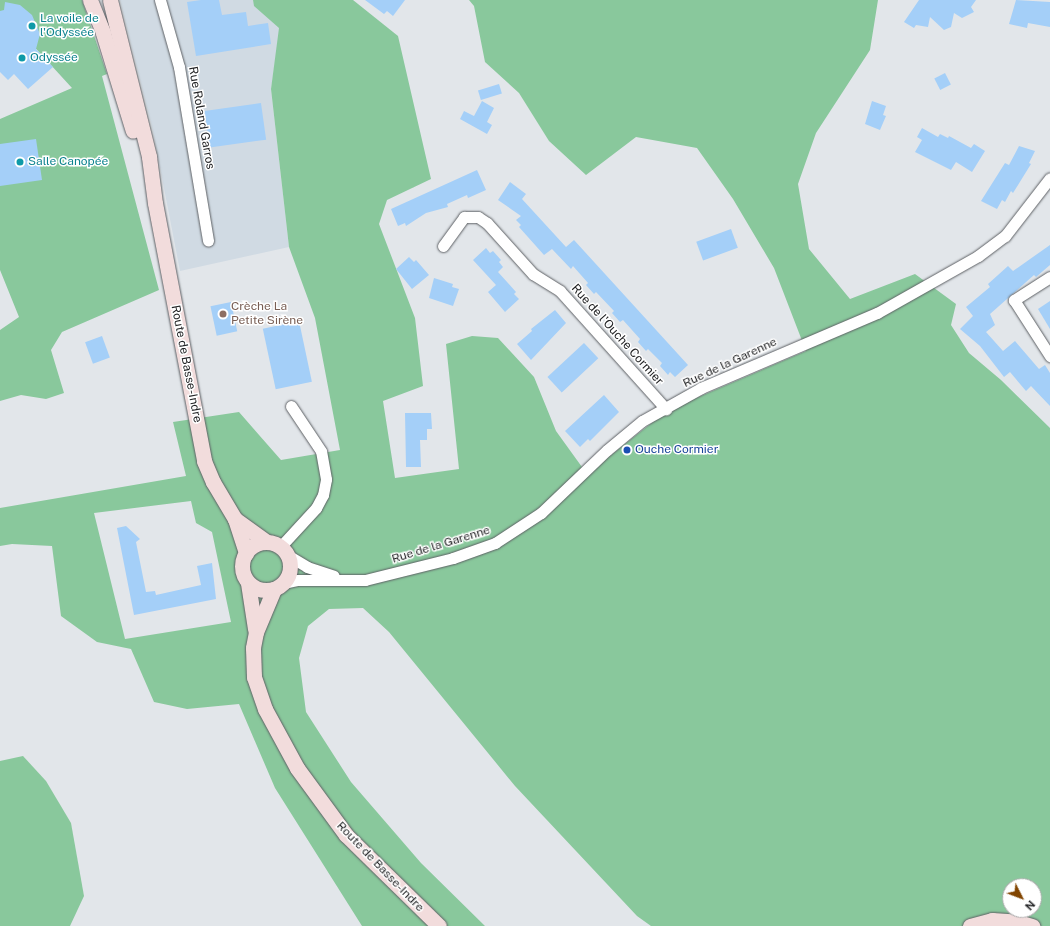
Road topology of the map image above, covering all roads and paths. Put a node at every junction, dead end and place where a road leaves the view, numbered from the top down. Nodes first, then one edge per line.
1 (90, 0) edge
2 (110, 0) edge
3 (160, 0) edge
4 (1050, 178) edge
5 (155, 203) junction
6 (208, 241) dead end
7 (443, 246) dead end
8 (1050, 277) edge
9 (1050, 356) edge
10 (291, 406) dead end
11 (666, 409) junction
12 (235, 519) junction
13 (279, 548) junction
14 (246, 553) junction
15 (346, 580) junction
16 (248, 582) junction
17 (279, 586) junction
18 (256, 632) junction
19 (440, 926) edge
20 (970, 926) edge
21 (1032, 926) edge

1 - 5 main road, Route de Basse-Indre
2 - 5 main road, Route de Basse-Indre
3 - 6 street, Rue Roland Garros
4 - 11 street, Rue de la Garenne
5 - 12 main road, Route de Basse-Indre
7 - 11 street, Rue de l'Ouche Cormier
8 - 9 street
10 - 13 street
11 - 15 street, Rue de la Garenne
12 - 13 main road, Route de Basse-Indre
12 - 14 main road, Route de Basse-Indre
13 - 14 main road
13 - 15 street, Rue de la Garenne
13 - 17 main road
14 - 16 main road
15 - 17 street, Rue de la Garenne
16 - 17 main road
16 - 18 main road, Route de Basse-Indre
17 - 18 main road, Route de Basse-Indre
18 - 19 main road, Route de Basse-Indre
20 - 21 main road

